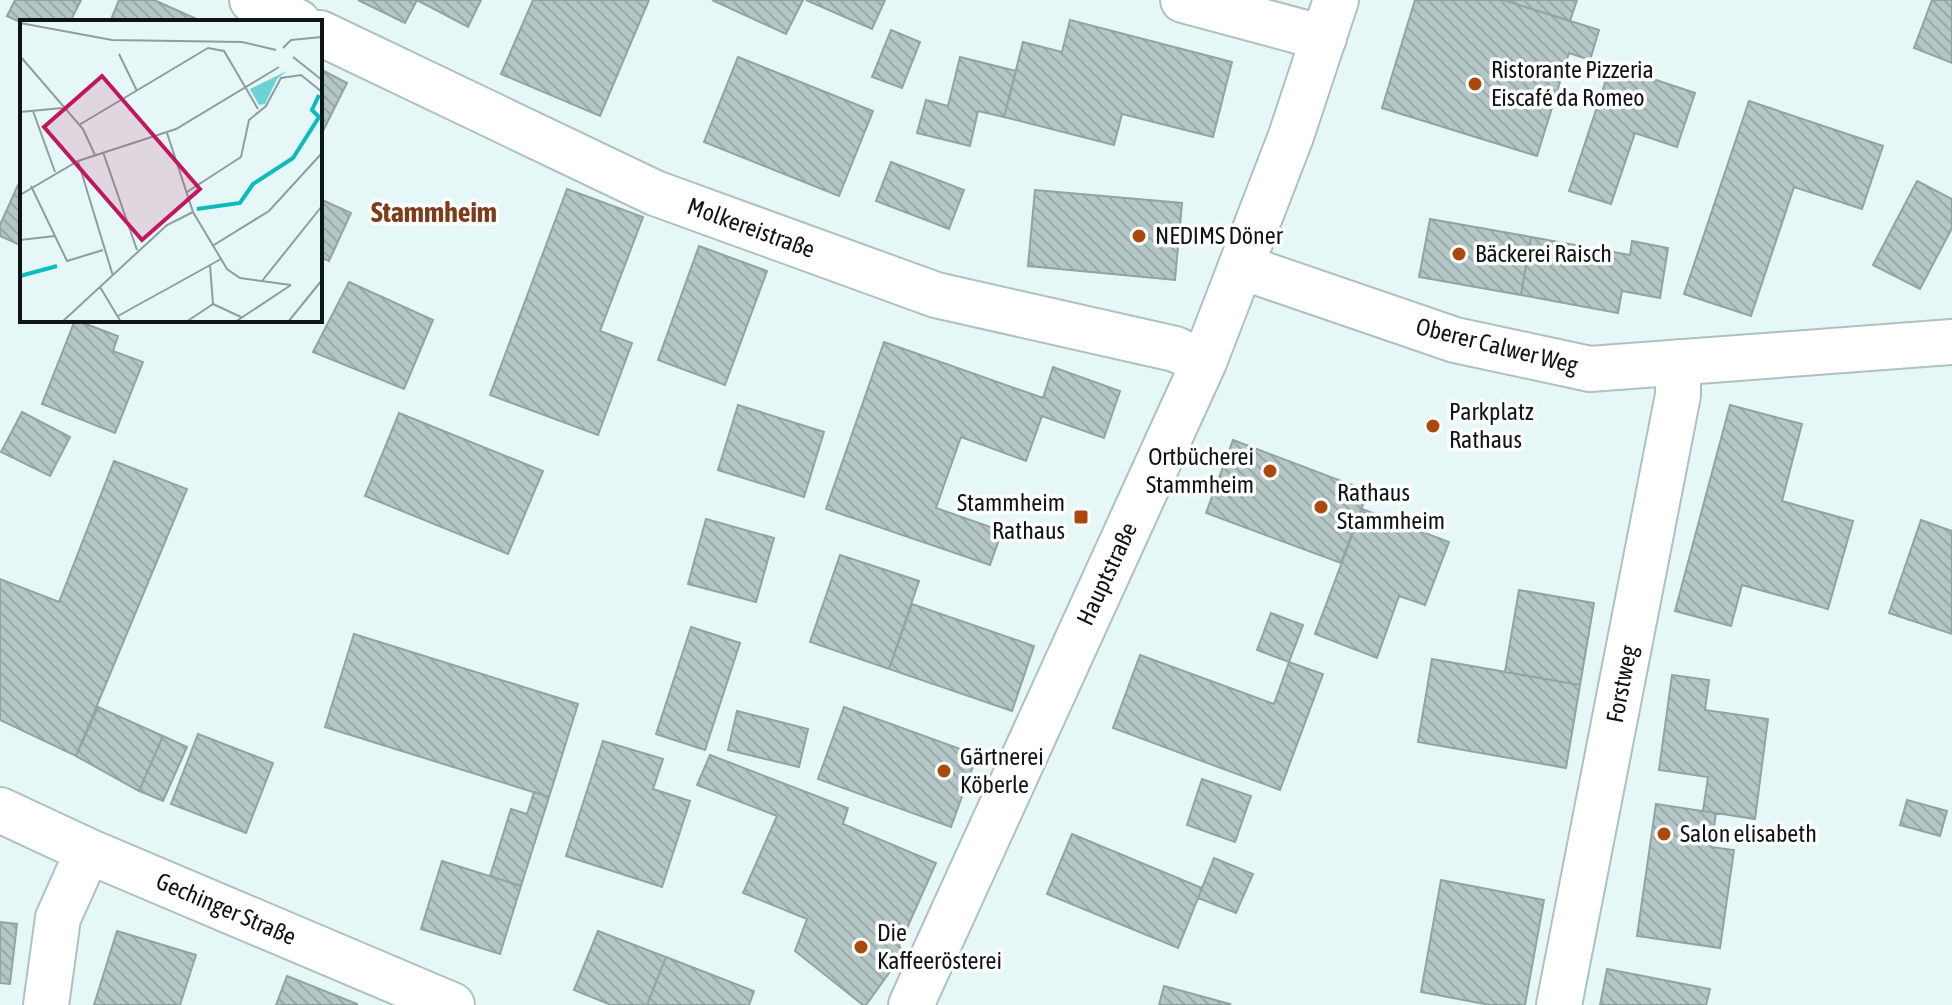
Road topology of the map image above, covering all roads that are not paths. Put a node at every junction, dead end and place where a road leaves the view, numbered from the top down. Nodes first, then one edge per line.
1 (252, 0) edge
2 (1183, 0) edge
3 (1330, 19) edge
4 (294, 20) edge
5 (322, 34) edge
6 (1242, 267) junction
7 (1952, 342) edge
8 (1204, 362) junction
9 (1678, 362) junction
10 (0, 810) edge
11 (88, 851) junction
12 (46, 1005) edge
13 (452, 1005) edge
14 (911, 1005) edge
15 (1559, 1005) edge

1 - 4 street
2 - 3 street
3 - 6 street, Hauptstraße
5 - 8 street, Molkereistraße
6 - 8 street, Hauptstraße
6 - 9 street, Oberer Calwer Weg
7 - 9 street, Oberer Calwer Weg
8 - 14 street, Hauptstraße
9 - 15 street, Forstweg
10 - 11 street, Gechinger Straße
11 - 12 street
11 - 13 street, Gechinger Straße

